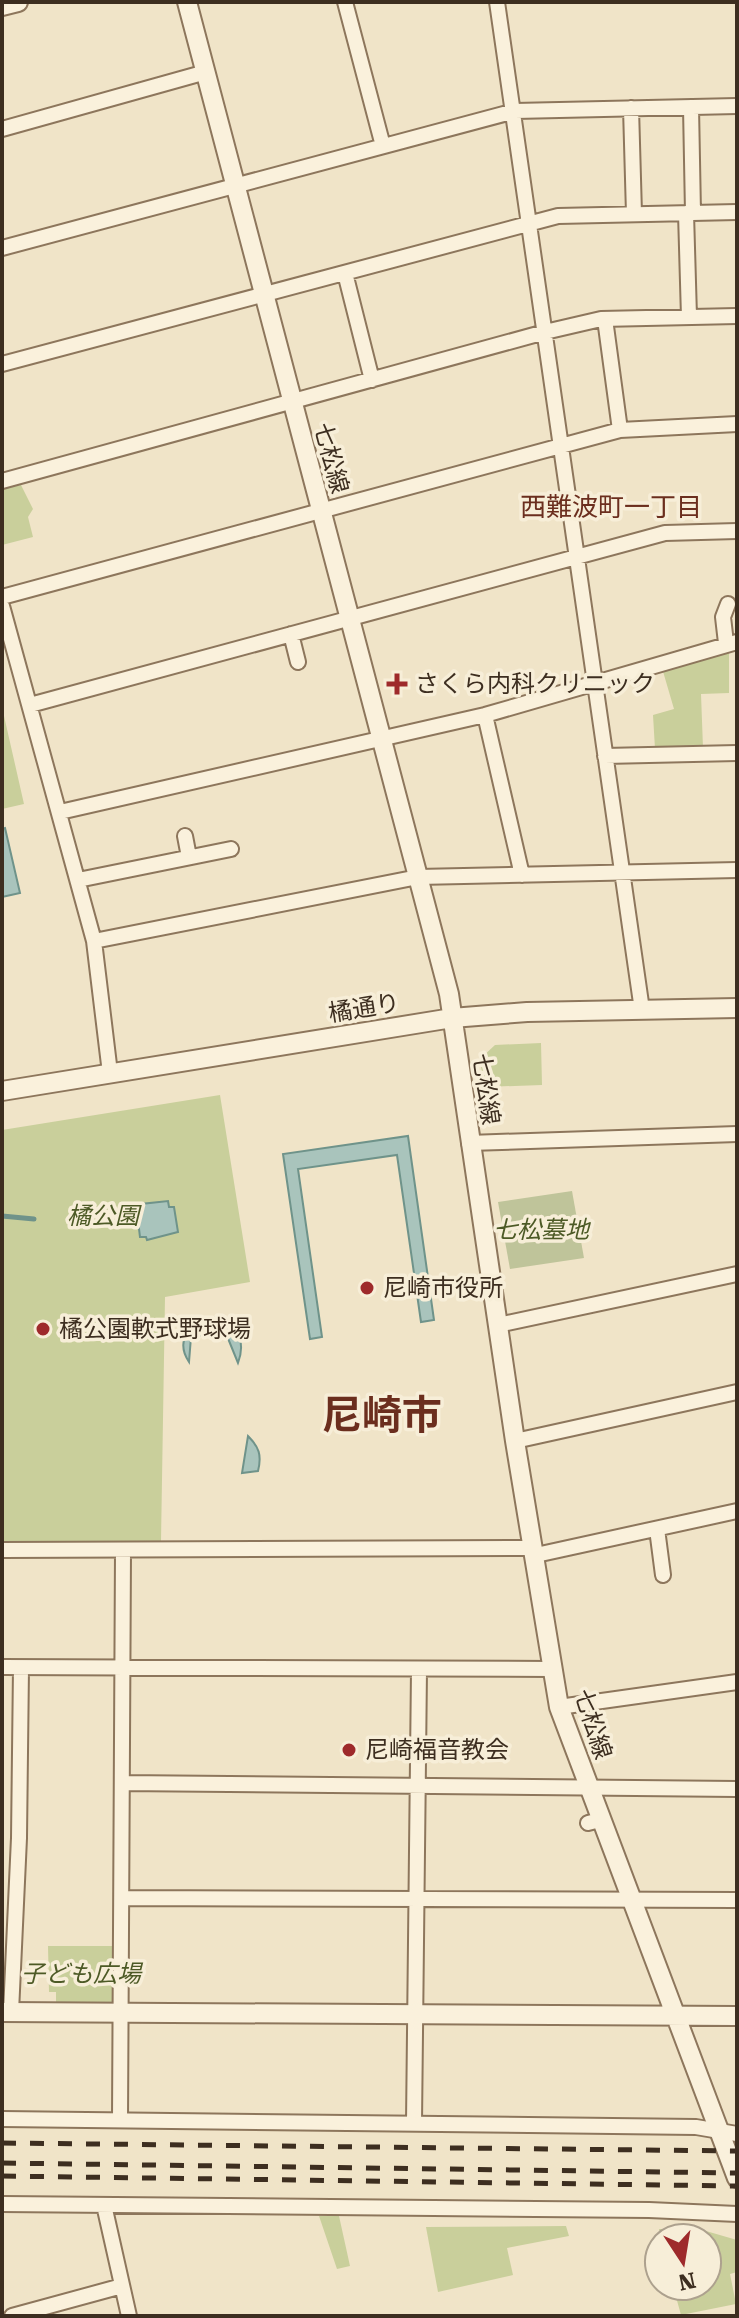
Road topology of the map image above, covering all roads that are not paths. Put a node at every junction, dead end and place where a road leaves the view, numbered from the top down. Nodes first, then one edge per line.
1 (18, 2) edge
2 (187, 2) edge
3 (345, 2) edge
4 (497, 2) edge
5 (2, 6) edge
6 (206, 72) junction
7 (737, 106) edge
8 (691, 107) junction
9 (631, 108) junction
10 (515, 111) junction
11 (2, 129) edge
12 (383, 146) junction
13 (236, 185) junction
14 (737, 212) edge
15 (689, 213) junction
16 (634, 214) junction
17 (530, 223) junction
18 (2, 248) edge
19 (345, 273) junction
20 (263, 294) junction
21 (737, 316) edge
22 (689, 317) junction
23 (605, 319) junction
24 (545, 332) junction
25 (2, 364) edge
26 (372, 380) junction
27 (292, 403) junction
28 (737, 424) edge
29 (620, 430) junction
30 (561, 445) junction
31 (2, 481) edge
32 (320, 508) junction
33 (737, 531) edge
34 (571, 560) junction
35 (2, 597) edge
36 (728, 604) dead end
37 (2, 606) edge
38 (349, 618) junction
39 (291, 634) junction
40 (732, 642) edge
41 (298, 662) dead end
42 (595, 682) junction
43 (30, 705) junction
44 (485, 715) junction
45 (379, 738) junction
46 (737, 753) edge
47 (605, 756) junction
48 (60, 812) junction
49 (185, 836) dead end
50 (231, 849) dead end
51 (189, 857) junction
52 (737, 870) edge
53 (621, 873) junction
54 (522, 875) junction
55 (418, 877) junction
56 (78, 880) junction
57 (94, 941) junction
58 (737, 1008) edge
59 (642, 1010) junction
60 (452, 1018) junction
61 (110, 1073) junction
62 (2, 1091) edge
63 (737, 1134) edge
64 (469, 1143) junction
65 (737, 1274) edge
66 (498, 1325) junction
67 (737, 1392) edge
68 (515, 1441) junction
69 (737, 1511) edge
70 (657, 1529) junction
71 (2, 1550) edge
72 (123, 1552) junction
73 (535, 1552) junction
74 (663, 1575) dead end
75 (2, 1667) edge
76 (21, 1668) junction
77 (122, 1669) junction
78 (553, 1669) junction
79 (419, 1670) junction
80 (737, 1682) edge
81 (559, 1707) junction
82 (122, 1783) junction
83 (417, 1786) junction
84 (588, 1787) junction
85 (737, 1789) edge
86 (10, 1848) edge
87 (122, 1898) junction
88 (417, 1899) junction
89 (630, 1900) junction
90 (737, 1900) edge
91 (121, 2011) junction
92 (6, 2012) edge
93 (416, 2016) junction
94 (673, 2016) junction
95 (737, 2016) edge
96 (2, 2119) edge
97 (120, 2120) junction
98 (414, 2123) junction
99 (728, 2133) edge
100 (737, 2178) edge
101 (2, 2204) edge
102 (104, 2205) junction
103 (737, 2214) edge
104 (122, 2286) junction
105 (12, 2316) edge
106 (129, 2316) edge

1 - 5 street
2 - 6 street, 七松線
3 - 12 street
4 - 10 street
6 - 11 street
6 - 13 street, 七松線
7 - 8 street
8 - 9 street
8 - 15 street
9 - 10 street
9 - 16 street
10 - 12 street
10 - 17 street
12 - 13 street
13 - 18 street
13 - 20 street, 七松線
14 - 15 street
15 - 16 street
15 - 22 street
16 - 17 street
17 - 19 street
17 - 24 street
19 - 20 street
19 - 26 street
20 - 25 street
20 - 27 street, 七松線
21 - 22 street
22 - 23 street
23 - 24 street
23 - 29 street
24 - 26 street
24 - 30 street
26 - 27 street
27 - 31 street
27 - 32 street, 七松線
28 - 29 street
29 - 30 street
30 - 32 street
30 - 34 street
32 - 35 street
32 - 38 street, 七松線
33 - 34 street
34 - 38 street
34 - 42 street
36 - 40 street
37 - 43 street
38 - 39 street
38 - 45 street, 七松線
39 - 41 street
39 - 43 street
40 - 42 street
42 - 44 street
42 - 47 street
43 - 48 street
44 - 45 street
44 - 54 street
45 - 48 street
45 - 55 street, 七松線
46 - 47 street
47 - 53 street
48 - 56 street
49 - 51 street
50 - 51 street
51 - 56 street
52 - 53 street
53 - 54 street
53 - 59 street
54 - 55 street
55 - 57 street
55 - 60 street, 七松線
56 - 57 street
57 - 61 street
58 - 59 street, 橘通り
59 - 60 street, 橘通り
60 - 61 street, 橘通り
60 - 64 street, 七松線
61 - 62 street, 橘通り
63 - 64 street
64 - 66 street, 七松線
65 - 66 street
66 - 68 street, 七松線
67 - 68 street
68 - 73 street, 七松線
69 - 70 street
70 - 73 street
70 - 74 street
71 - 72 street
72 - 73 street
72 - 77 street
73 - 78 street, 七松線
75 - 76 street
76 - 77 street
76 - 86 street
77 - 79 street
77 - 82 street
78 - 79 street
78 - 81 street, 七松線
79 - 83 street
80 - 81 street
81 - 84 street, 七松線
82 - 83 street
82 - 87 street
83 - 84 street
83 - 88 street
84 - 85 street
84 - 89 street, 七松線
86 - 92 street
87 - 88 street
87 - 91 street
88 - 89 street
88 - 93 street
89 - 90 street
89 - 94 street, 七松線
91 - 92 street
91 - 93 street
91 - 97 street
93 - 94 street
93 - 98 street
94 - 95 street
94 - 99 street, 七松線
96 - 97 street
97 - 98 street
98 - 99 street
99 - 100 street, 七松線
101 - 102 street
102 - 103 street
102 - 104 street
104 - 105 street
104 - 106 street

